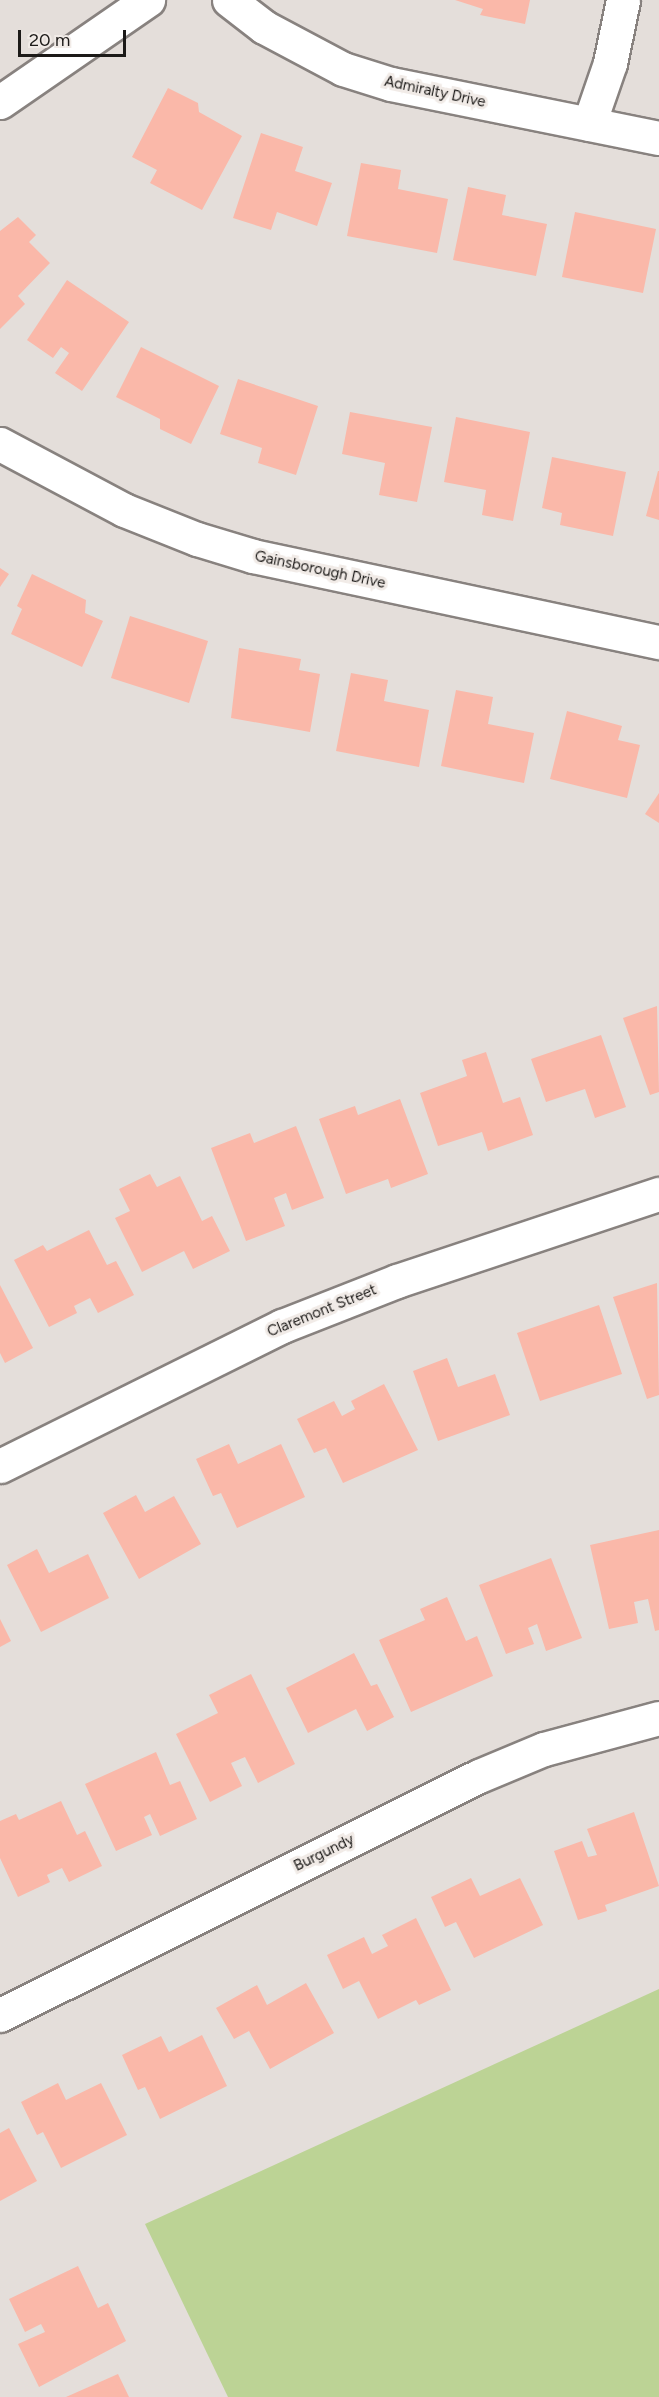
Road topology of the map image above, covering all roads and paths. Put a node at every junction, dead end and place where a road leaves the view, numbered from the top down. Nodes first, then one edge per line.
1 (148, 0) edge
2 (229, 0) edge
3 (623, 0) edge
4 (0, 102) edge
5 (589, 124) junction
6 (659, 138) edge
7 (0, 444) edge
8 (659, 642) edge
9 (659, 1194) edge
10 (0, 1466) edge
11 (659, 1718) edge
12 (0, 2015) edge

1 - 4 street
2 - 5 street, Admiralty Drive
3 - 5 street
5 - 6 street, Admiralty Drive
7 - 8 street, Gainsborough Drive
9 - 10 street, Claremont Street
11 - 12 street, Burgundy

